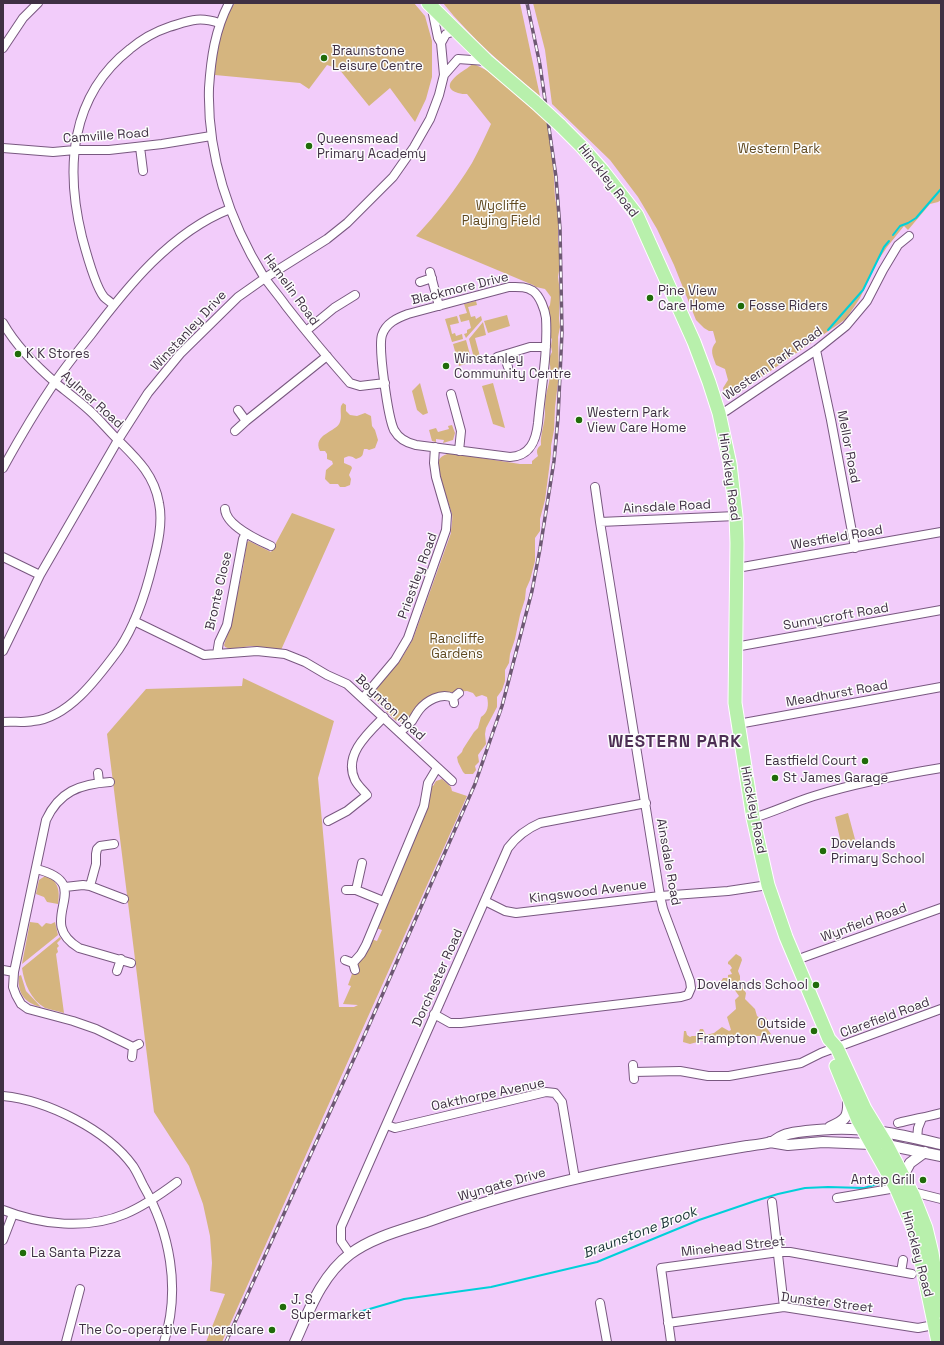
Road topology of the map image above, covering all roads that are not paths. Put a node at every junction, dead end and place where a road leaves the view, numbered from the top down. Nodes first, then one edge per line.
1 (38, 3) edge
2 (229, 3) edge
3 (430, 6) edge
4 (219, 23) junction
5 (455, 31) junction
6 (467, 42) junction
7 (441, 43) junction
8 (3, 48) edge
9 (458, 59) junction
10 (487, 61) junction
11 (444, 75) junction
12 (211, 136) junction
13 (140, 147) junction
14 (3, 148) edge
15 (75, 150) junction
16 (143, 171) dead end
17 (230, 209) junction
18 (909, 236) dead end
19 (265, 278) junction
20 (420, 282) dead end
21 (355, 294) dead end
22 (114, 305) junction
23 (439, 306) junction
24 (3, 323) edge
25 (306, 331) junction
26 (546, 347) junction
27 (816, 350) junction
28 (327, 356) junction
29 (508, 367) dead end
30 (55, 382) junction
31 (385, 383) junction
32 (451, 394) dead end
33 (238, 410) dead end
34 (719, 413) junction
35 (246, 421) junction
36 (236, 431) dead end
37 (118, 440) junction
38 (435, 447) junction
39 (459, 451) junction
40 (3, 468) edge
41 (595, 487) dead end
42 (225, 509) dead end
43 (736, 516) junction
44 (600, 522) junction
45 (941, 532) edge
46 (246, 533) junction
47 (271, 546) dead end
48 (855, 548) junction
49 (3, 557) edge
50 (737, 568) junction
51 (40, 575) junction
52 (941, 610) edge
53 (134, 621) junction
54 (735, 647) junction
55 (3, 651) edge
56 (217, 654) junction
57 (941, 687) edge
58 (363, 698) junction
59 (455, 698) dead end
60 (384, 717) junction
61 (3, 722) edge
62 (738, 724) junction
63 (400, 732) junction
64 (437, 768) junction
65 (941, 768) edge
66 (98, 773) dead end
67 (452, 781) dead end
68 (99, 782) junction
69 (110, 782) dead end
70 (646, 802) junction
71 (753, 818) junction
72 (333, 821) dead end
73 (114, 844) dead end
74 (362, 862) dead end
75 (36, 869) junction
76 (768, 885) junction
77 (90, 886) junction
78 (65, 887) junction
79 (346, 890) dead end
80 (356, 890) junction
81 (660, 896) junction
82 (124, 899) dead end
83 (383, 901) junction
84 (485, 901) junction
85 (941, 908) edge
86 (121, 959) junction
87 (796, 960) junction
88 (131, 963) dead end
89 (351, 964) dead end
90 (3, 970) edge
91 (117, 971) dead end
92 (14, 972) junction
93 (941, 1009) edge
94 (434, 1014) junction
95 (832, 1046) junction
96 (132, 1057) dead end
97 (634, 1072) dead end
98 (847, 1094) junction
99 (3, 1096) edge
100 (941, 1113) edge
101 (922, 1118) junction
102 (898, 1123) dead end
103 (386, 1125) junction
104 (820, 1130) junction
105 (863, 1130) junction
106 (878, 1131) junction
107 (917, 1139) junction
108 (770, 1142) junction
109 (871, 1144) junction
110 (941, 1144) edge
111 (887, 1145) junction
112 (925, 1152) junction
113 (941, 1156) edge
114 (903, 1176) junction
115 (575, 1178) junction
116 (177, 1182) dead end
117 (896, 1188) junction
118 (912, 1195) junction
119 (837, 1198) dead end
120 (941, 1199) edge
121 (152, 1200) junction
122 (772, 1202) dead end
123 (3, 1210) edge
124 (13, 1214) junction
125 (3, 1240) edge
126 (779, 1252) junction
127 (350, 1254) junction
128 (936, 1254) edge
129 (903, 1260) dead end
130 (901, 1272) junction
131 (912, 1274) dead end
132 (80, 1289) dead end
133 (600, 1303) dead end
134 (784, 1307) junction
135 (941, 1311) edge
136 (668, 1323) junction
137 (934, 1324) junction
138 (66, 1342) edge
139 (164, 1342) edge
140 (295, 1342) edge
141 (607, 1342) edge
142 (671, 1342) edge
143 (938, 1342) edge

1 - 8 street
2 - 4 street, Hamelin Road
3 - 5 main road, Hinckley Road
3 - 7 street, Winstanley Drive
4 - 12 street, Hamelin Road
4 - 15 street
5 - 6 main road, Hinckley Road
5 - 7 street
6 - 9 street, Winstanley Drive
6 - 10 main road, Hinckley Road
7 - 11 street, Winstanley Drive
9 - 10 street
9 - 11 street, Winstanley Drive
10 - 34 main road, Hinckley Road, bridge
11 - 19 street, Winstanley Drive
12 - 13 street, Camville Road
12 - 17 street, Hamelin Road
13 - 15 street, Camville Road
13 - 16 street
14 - 15 street, Camville Road
15 - 22 street
17 - 19 street, Hamelin Road
17 - 22 street
18 - 27 street, Western Park Road
19 - 25 street, Hamelin Road
19 - 37 street, Winstanley Drive
20 - 23 street
21 - 25 street
22 - 30 street
23 - 26 street, Blackmore Drive
23 - 31 street, Blackmore Drive
24 - 30 street, Aylmer Road
25 - 28 street, Hamelin Road
26 - 29 street
26 - 39 street, Blackmore Drive
27 - 34 street, Western Park Road
27 - 48 street, Mellor Road
28 - 31 street, Hamelin Road
28 - 35 street
30 - 37 street, Aylmer Road
30 - 40 street
31 - 38 street, Blackmore Drive
32 - 39 street
33 - 35 street
34 - 43 main road, Hinckley Road
35 - 36 street
37 - 51 street, Winstanley Drive
37 - 53 street, Aylmer Road
38 - 39 street, Blackmore Drive
38 - 58 street, Priestley Road
41 - 44 street, Ainsdale Road
42 - 46 street
43 - 44 street, Ainsdale Road
43 - 50 main road, Hinckley Road
44 - 70 street, Ainsdale Road
45 - 48 street, Westfield Road
46 - 47 street
46 - 56 street, Bronte Close
48 - 50 street, Westfield Road
49 - 51 street
50 - 54 main road, Hinckley Road
51 - 55 street, Winstanley Drive
52 - 54 street, Sunnycroft Road
53 - 56 street, Boynton Road
53 - 61 street, Aylmer Road
54 - 62 main road, Hinckley Road
56 - 58 street, Boynton Road
57 - 62 street, Meadhurst Road
58 - 60 street, Boynton Road
59 - 63 street
60 - 63 street, Boynton Road
60 - 72 street
62 - 71 main road, Hinckley Road
63 - 64 street, Boynton Road
64 - 67 street, Boynton Road
64 - 83 street
65 - 71 street
66 - 68 street
68 - 69 street
68 - 75 street
70 - 81 street, Ainsdale Road
70 - 84 street, Dorchester Road
71 - 76 main road, Hinckley Road
73 - 77 street
74 - 80 street
75 - 78 street
75 - 92 street
76 - 81 street, Kingswood Avenue
76 - 87 main road, Hinckley Road
77 - 78 street
77 - 82 street
78 - 86 street
79 - 80 street
80 - 83 street
81 - 84 street, Kingswood Avenue
81 - 94 street, Ainsdale Road
83 - 89 street
84 - 94 street, Dorchester Road
85 - 87 street, Wynfield Road
86 - 88 street
86 - 91 street
87 - 95 main road, Hinckley Road
90 - 92 street
92 - 96 street
93 - 95 street, Clarefield Road
94 - 103 street, Dorchester Road
95 - 97 street, Clarefield Road
95 - 98 main road, Hinckley Road
95 - 106 main road, Hinckley Road
98 - 104 street
98 - 105 main road, Hinckley Road
99 - 121 street
100 - 101 street
101 - 102 street
101 - 107 street
103 - 115 street, Oakthorpe Avenue
103 - 127 street, Dorchester Road
104 - 105 street, Wyngate Drive
104 - 108 street, Wyngate Drive
105 - 106 street, Wyngate Drive
105 - 109 main road, Hinckley Road
106 - 107 street, Wyngate Drive
106 - 111 main road, Hinckley Road
107 - 110 street, Wyngate Drive
108 - 109 street, Wyngate Drive
108 - 115 street, Wyngate Drive
109 - 111 street, Wyngate Drive
109 - 117 main road, Hinckley Road
111 - 112 street, Wyngate Drive
111 - 114 main road, Hinckley Road
112 - 113 street, Wyngate Drive
112 - 114 street
114 - 118 main road, Hinckley Road
115 - 127 street, Wyngate Drive
116 - 121 street
117 - 119 street
117 - 137 main road, Hinckley Road
118 - 120 street
118 - 128 main road, Hinckley Road
121 - 124 street
121 - 139 street
122 - 126 street
123 - 124 street
124 - 125 street
126 - 130 street, Minehead Street
126 - 134 street
126 - 136 street, Minehead Street
127 - 140 street, Wyngate Drive
128 - 135 main road, Hinckley Road
129 - 130 street
130 - 131 street, Minehead Street
132 - 138 street
133 - 141 street
134 - 136 street, Dunster Street
134 - 137 street, Dunster Street
136 - 142 street
137 - 143 main road, Hinckley Road

